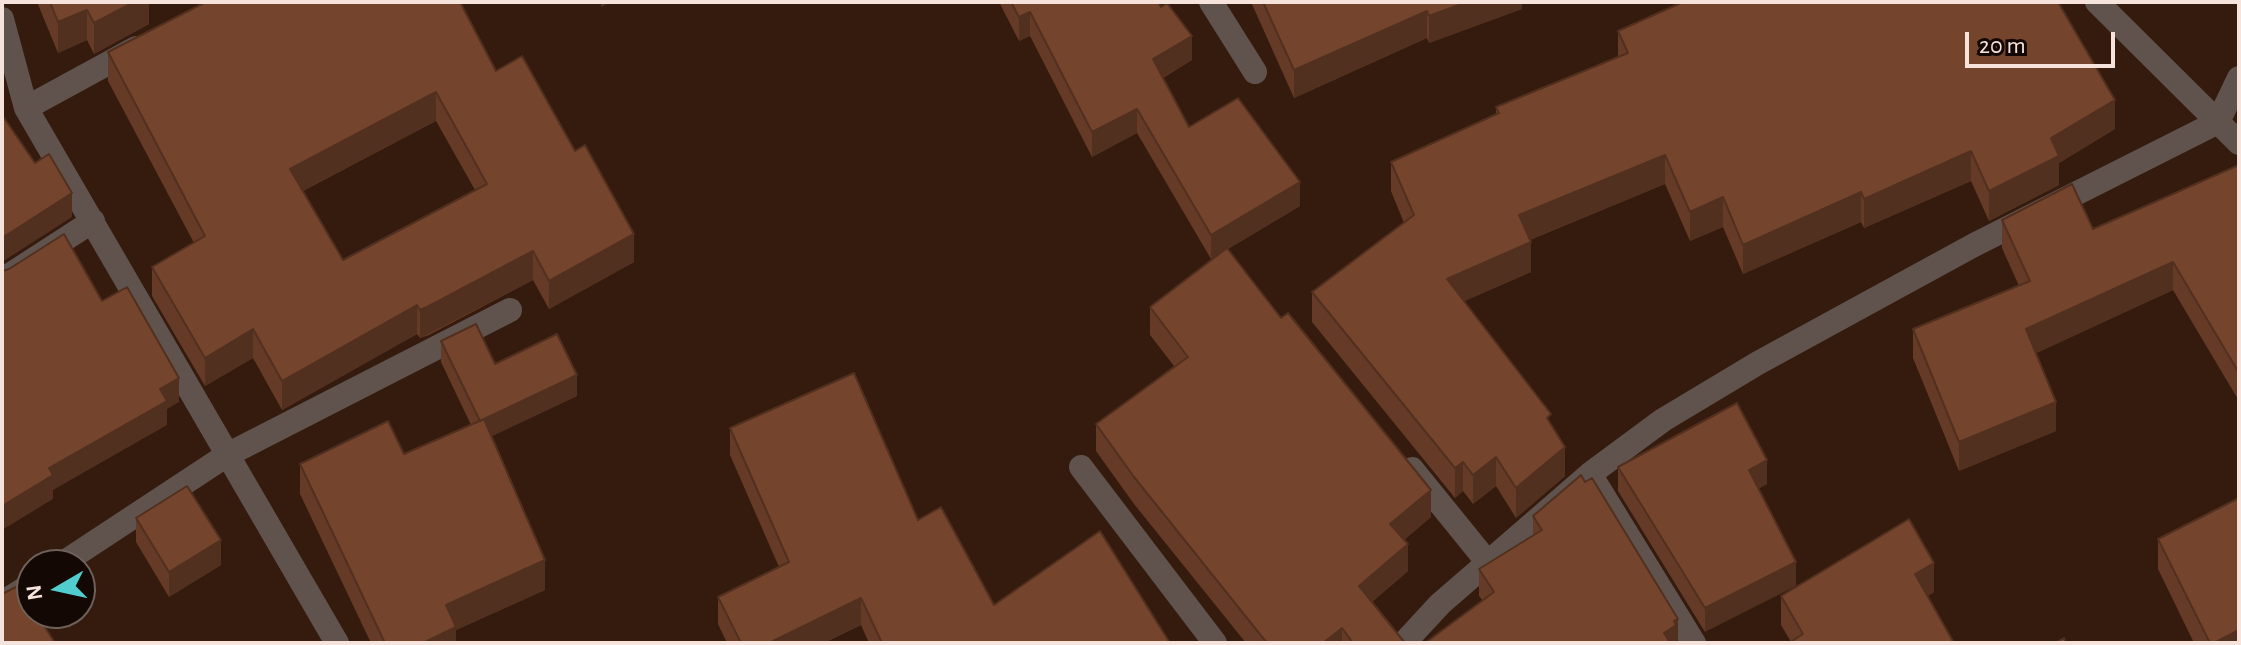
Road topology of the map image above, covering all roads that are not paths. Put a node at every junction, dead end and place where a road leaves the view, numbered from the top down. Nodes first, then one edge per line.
1 (1211, 2) edge
2 (2097, 2) edge
3 (2, 19) edge
4 (152, 40) edge
5 (1255, 72) dead end
6 (2239, 78) edge
7 (26, 108) junction
8 (2218, 122) junction
9 (2239, 143) edge
10 (93, 221) junction
11 (2, 280) edge
12 (510, 310) dead end
13 (227, 455) junction
14 (1402, 457) edge
15 (1081, 467) dead end
16 (1590, 474) junction
17 (84, 549) edge
18 (1489, 564) junction
19 (337, 643) edge
20 (1215, 643) edge
21 (1404, 643) edge
22 (1694, 643) edge

1 - 5 street
2 - 8 street
3 - 7 street
4 - 7 street
6 - 8 street
7 - 10 street
8 - 9 street
8 - 16 street
10 - 11 street
10 - 13 street
12 - 13 street
13 - 17 street
13 - 19 street
14 - 18 street
15 - 20 street
16 - 18 street
16 - 22 street
18 - 21 street

